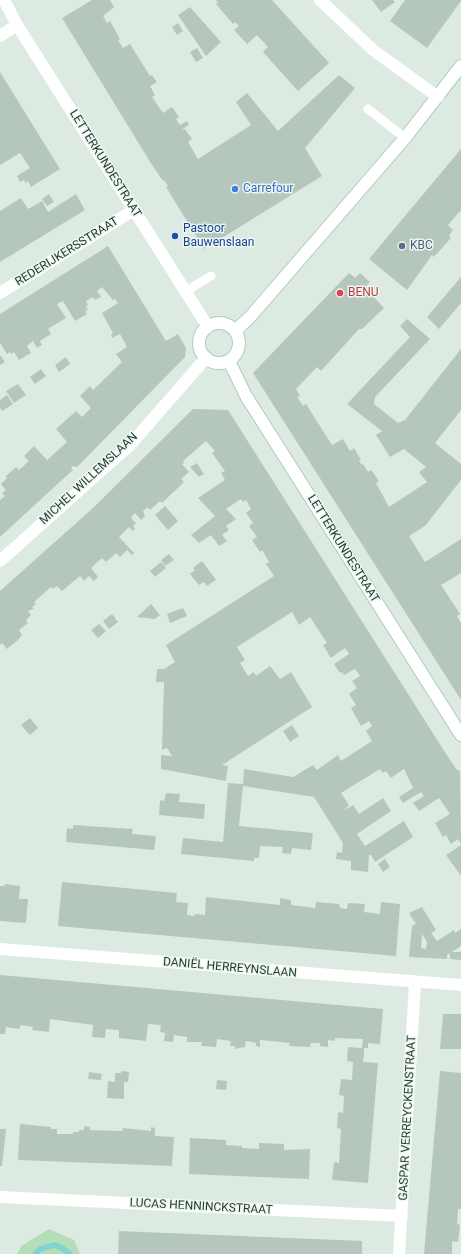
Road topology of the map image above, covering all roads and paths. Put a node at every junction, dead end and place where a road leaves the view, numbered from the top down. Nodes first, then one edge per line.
1 (4, 0) edge
2 (320, 0) edge
3 (17, 25) junction
4 (0, 36) edge
5 (461, 66) edge
6 (438, 97) junction
7 (368, 109) dead end
8 (405, 138) junction
9 (134, 210) junction
10 (211, 276) dead end
11 (186, 291) junction
12 (0, 293) edge
13 (208, 327) junction
14 (235, 331) junction
15 (206, 358) junction
16 (229, 361) junction
17 (0, 560) edge
18 (461, 735) edge
19 (0, 949) edge
20 (416, 983) junction
21 (461, 986) edge
22 (0, 1197) edge
23 (402, 1216) junction
24 (399, 1254) edge

1 - 3 street, LETTERKUNDESTRAAT
2 - 6 street
3 - 4 street
3 - 9 street, LETTERKUNDESTRAAT
5 - 6 street
6 - 8 street
7 - 8 lane
8 - 14 street
9 - 11 street, LETTERKUNDESTRAAT
9 - 12 street, REDERIJKERSSTRAAT
10 - 11 lane
11 - 13 street, LETTERKUNDESTRAAT
13 - 14 street
13 - 15 street
14 - 16 street
15 - 16 street
15 - 17 street, MICHEL WILLEMSLAAN
16 - 18 street, LETTERKUNDESTRAAT
19 - 20 street, DANIËL HERREYNSLAAN
20 - 21 street, DANIËL HERREYNSLAAN
20 - 23 street, GASPAR VERREYCKENSTRAAT
22 - 23 street, LUCAS HENNINCKSTRAAT
23 - 24 street, GASPAR VERREYCKENSTRAAT

